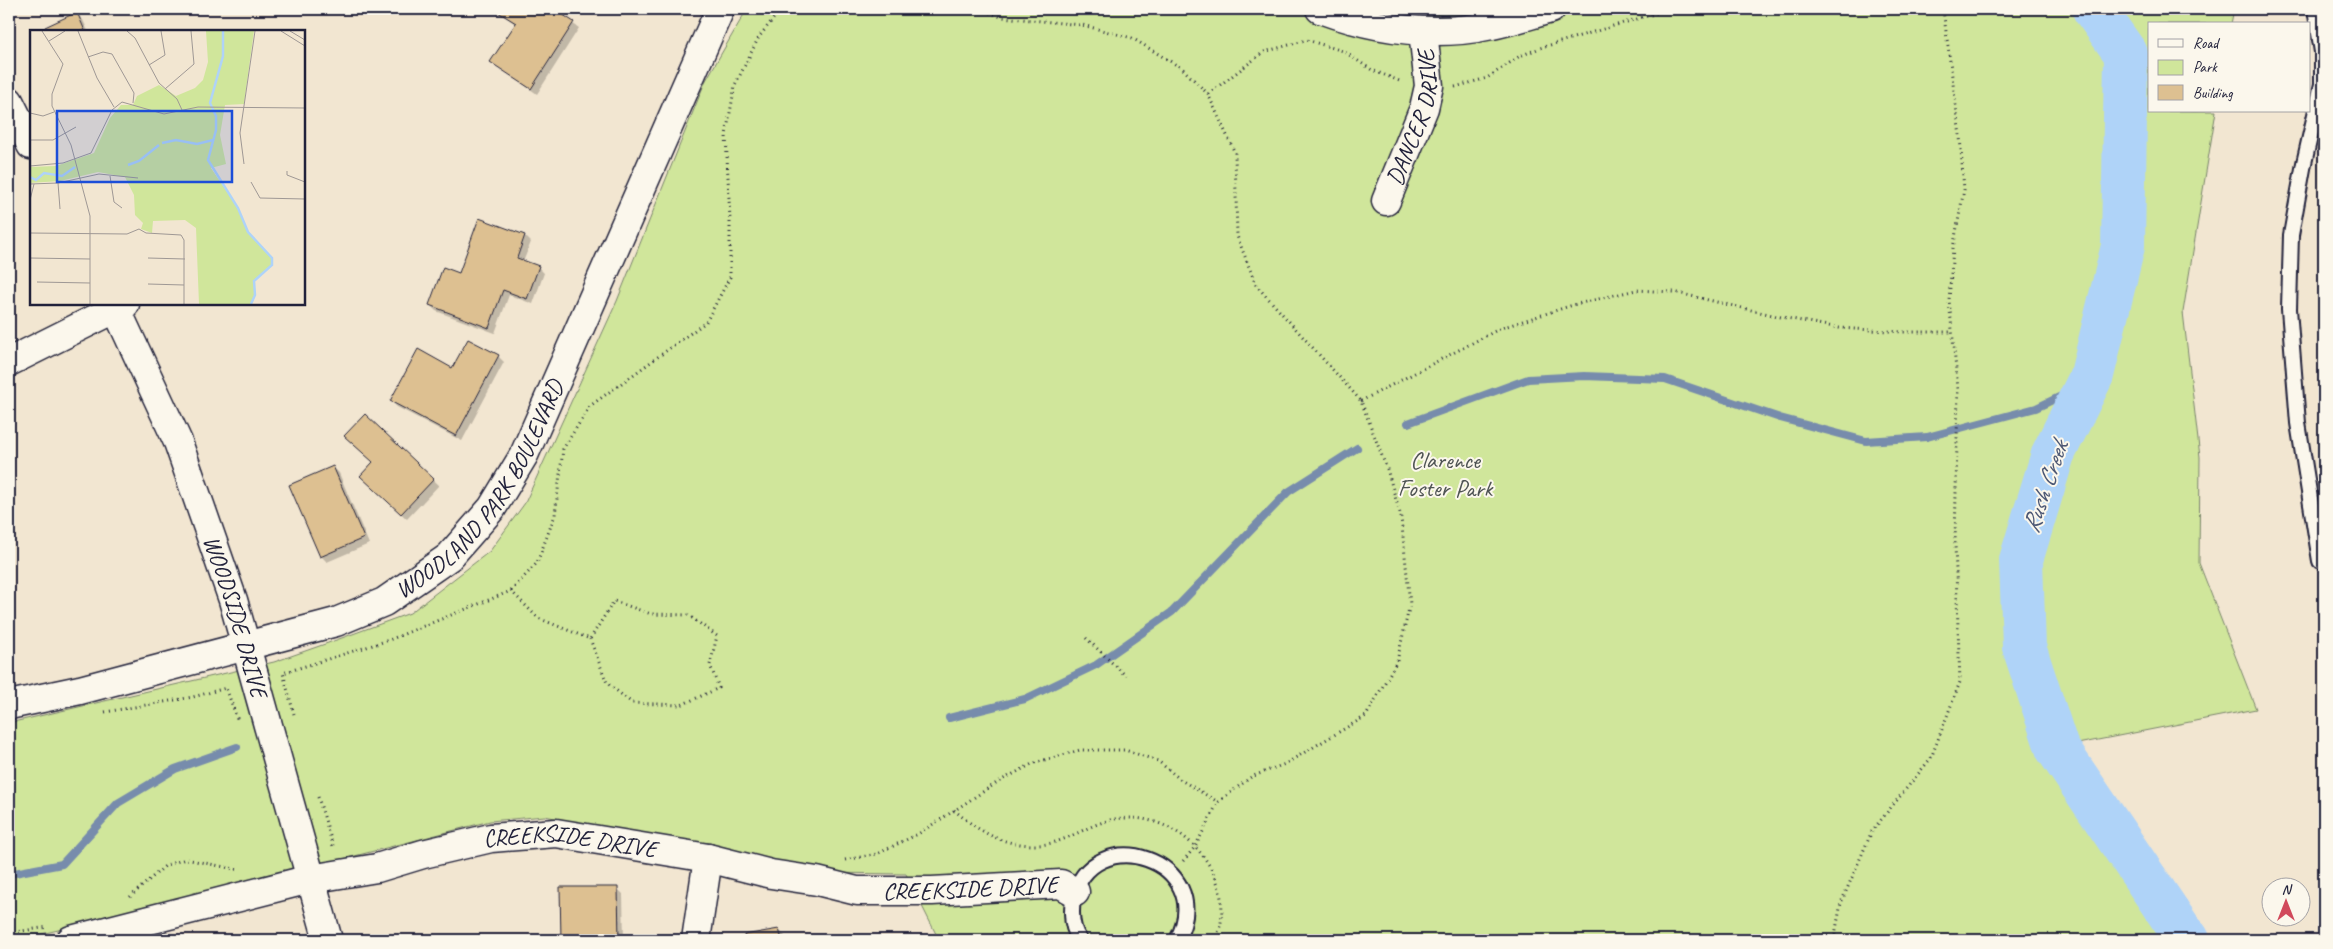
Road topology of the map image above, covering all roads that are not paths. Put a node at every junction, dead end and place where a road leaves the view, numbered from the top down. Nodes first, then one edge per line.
1 (720, 9) edge
2 (1320, 9) edge
3 (1551, 9) edge
4 (2315, 9) edge
5 (1423, 32) junction
6 (9, 101) edge
7 (30, 142) edge
8 (1386, 200) dead end
9 (119, 305) edge
10 (9, 362) edge
11 (2320, 561) dead end
12 (246, 646) junction
13 (9, 705) edge
14 (708, 858) junction
15 (310, 879) junction
16 (1075, 892) junction
17 (71, 940) edge
18 (328, 940) edge
19 (696, 940) edge
20 (1080, 940) edge
21 (1177, 940) edge

1 - 12 street, WOODLAND PARK BOULEVARD
2 - 5 street
3 - 5 street
4 - 11 lane
5 - 8 street, DANCER DRIVE
6 - 7 street
9 - 10 street
9 - 12 street, WOODSIDE DRIVE
12 - 13 street, WOODLAND PARK BOULEVARD
12 - 15 street, WOODSIDE DRIVE
14 - 15 street, CREEKSIDE DRIVE
14 - 16 street, CREEKSIDE DRIVE
14 - 19 street
15 - 17 street, CREEKSIDE DRIVE
15 - 18 street, WOODSIDE DRIVE
16 - 20 lane
16 - 21 lane

